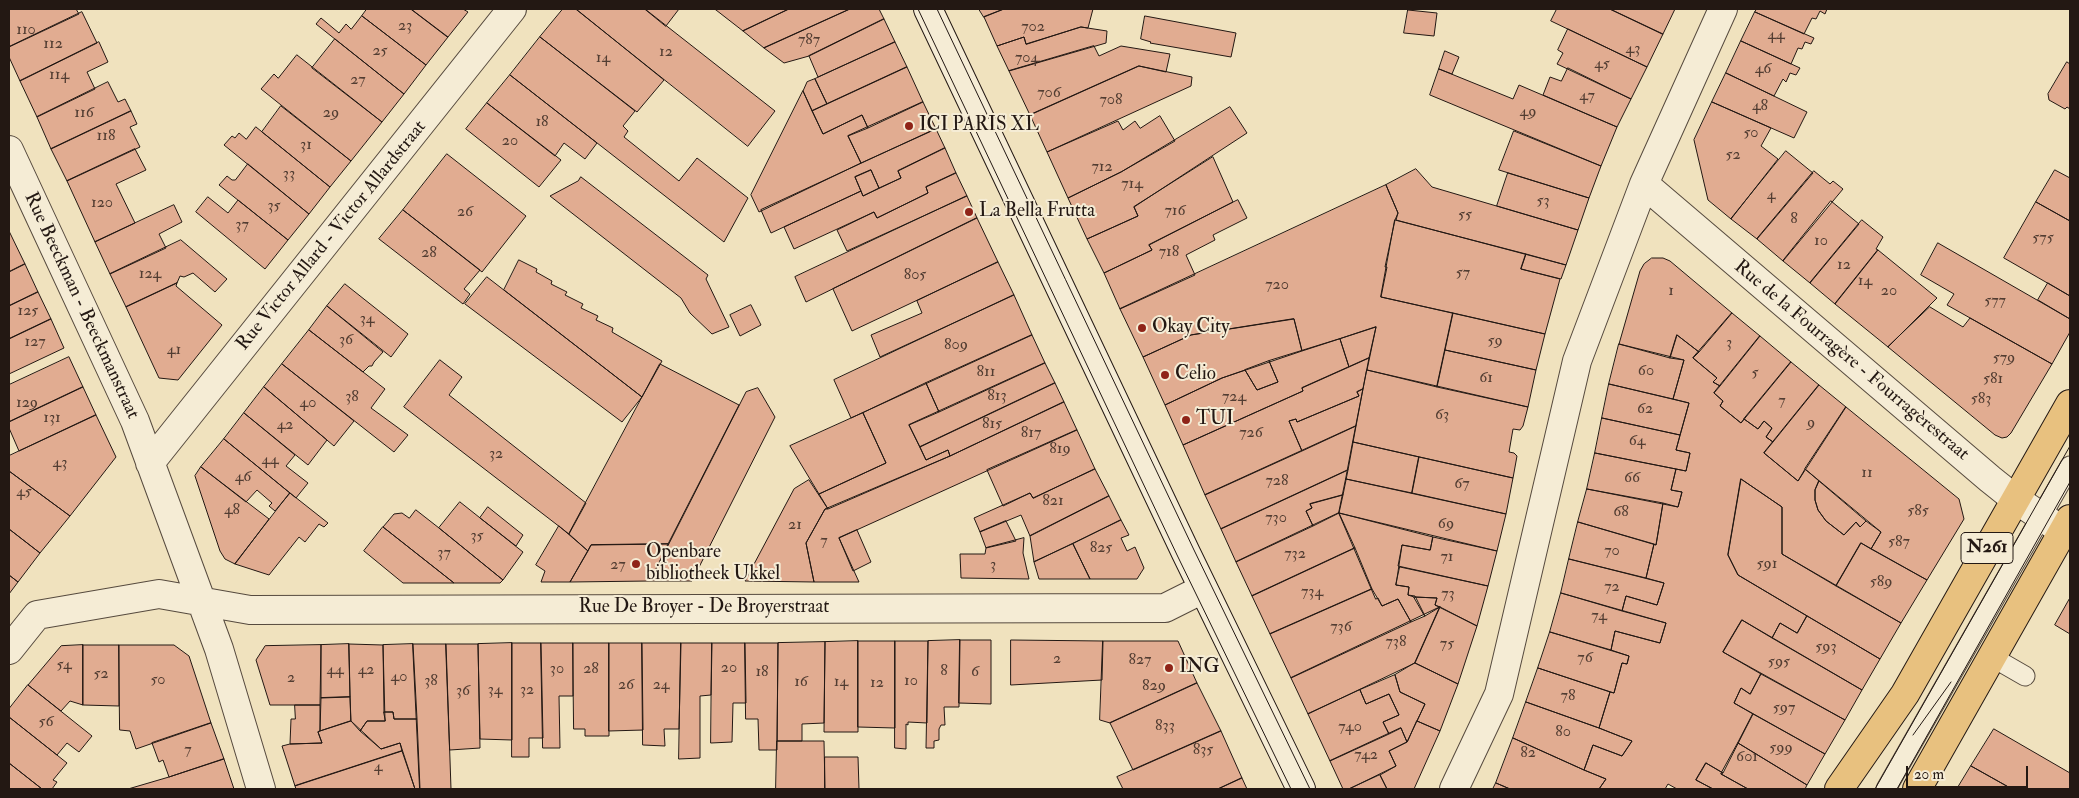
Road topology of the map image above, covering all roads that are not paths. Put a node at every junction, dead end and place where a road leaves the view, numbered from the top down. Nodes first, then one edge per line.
1 (512, 9) edge
2 (928, 9) edge
3 (1723, 9) edge
4 (9, 150) edge
5 (1644, 184) junction
6 (2070, 404) edge
7 (150, 463) junction
8 (2070, 466) edge
9 (2015, 499) junction
10 (2058, 522) edge
11 (1204, 590) junction
12 (201, 601) junction
13 (9, 650) edge
14 (1992, 657) junction
15 (2025, 676) dead end
16 (261, 789) edge
17 (1301, 789) edge
18 (1454, 789) edge
19 (1839, 789) edge
20 (1886, 789) edge
21 (1917, 789) edge

1 - 7 street, Rue Victor Allard - Victor Allardstraat
2 - 11 street
3 - 5 street
4 - 7 street, Rue Beeckman - Beeckmanstraat
5 - 9 street, Rue de la Fourragère - Fourragèrestraat
5 - 18 street
6 - 9 main road, N261
7 - 12 street, Rue Beeckman - Beeckmanstraat
8 - 10 lane
9 - 10 street, Rue de la Fourragère - Fourragèrestraat
9 - 19 main road, N261
10 - 14 main road, N261
10 - 20 lane
11 - 12 street, Rue De Broyer - De Broyerstraat
11 - 17 street
12 - 13 street
12 - 16 street, Rue Beeckman - Beeckmanstraat
14 - 15 lane
14 - 21 main road, N261

